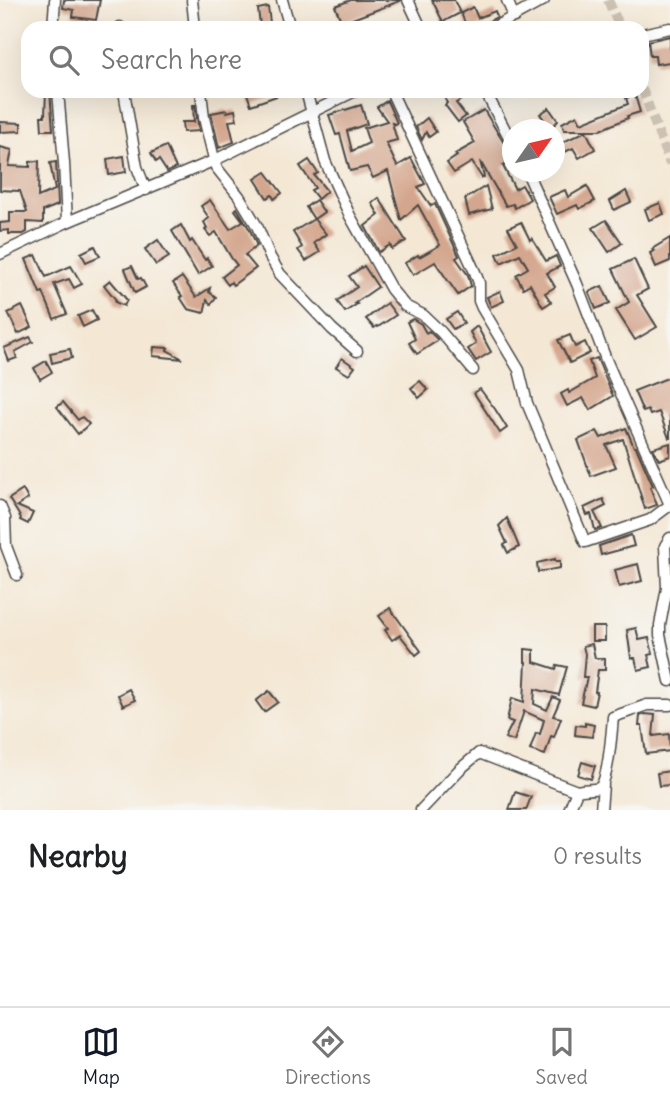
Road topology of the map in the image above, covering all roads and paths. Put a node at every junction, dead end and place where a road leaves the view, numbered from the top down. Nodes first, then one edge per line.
1 (55, 0) edge
2 (192, 0) edge
3 (282, 0) edge
4 (408, 0) edge
5 (507, 0) edge
6 (544, 0) edge
7 (514, 17) junction
8 (54, 21) edge
9 (194, 21) edge
10 (287, 21) edge
11 (418, 21) edge
12 (506, 21) edge
13 (670, 28) edge
14 (649, 32) edge
15 (59, 98) edge
16 (125, 98) edge
17 (202, 98) edge
18 (308, 98) edge
19 (340, 98) edge
20 (394, 98) edge
21 (489, 98) edge
22 (311, 112) junction
23 (502, 123) edge
24 (213, 161) junction
25 (531, 182) edge
26 (146, 190) junction
27 (67, 222) junction
28 (0, 254) edge
29 (357, 351) dead end
30 (473, 370) dead end
31 (670, 505) edge
32 (0, 506) edge
33 (670, 538) edge
34 (17, 575) dead end
35 (670, 681) edge
36 (670, 705) edge
37 (603, 785) junction
38 (576, 790) junction
39 (421, 810) edge
40 (569, 810) edge
41 (601, 810) edge

1 - 8 street
2 - 9 street
3 - 10 street
4 - 11 street
5 - 7 street
6 - 7 street
7 - 12 street
13 - 14 street
15 - 27 street
16 - 26 street
17 - 24 street
18 - 22 street
19 - 22 street
20 - 31 street
21 - 23 street
22 - 24 street
22 - 30 street
24 - 26 street
24 - 29 street
25 - 31 street
26 - 27 street
27 - 28 street
32 - 34 street
33 - 35 street
36 - 37 street
37 - 38 street
37 - 41 street
38 - 39 street
38 - 40 street

